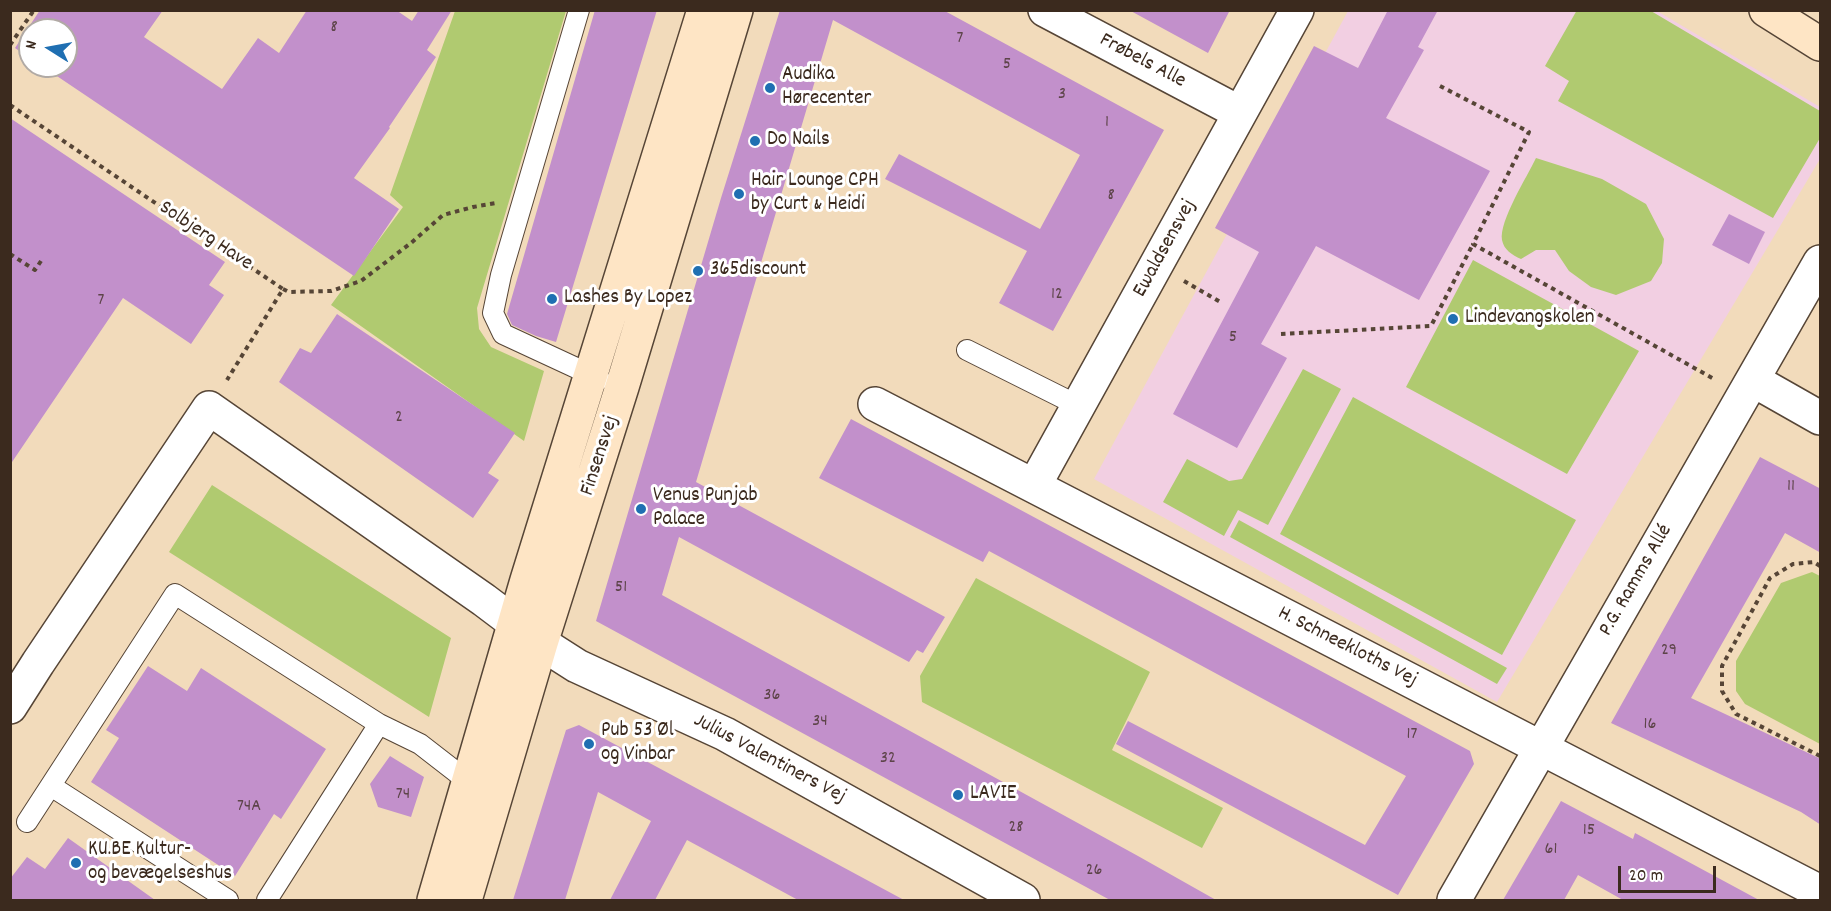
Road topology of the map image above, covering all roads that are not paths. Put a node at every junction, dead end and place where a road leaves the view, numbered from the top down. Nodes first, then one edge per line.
1 (579, 10) edge
2 (704, 10) edge
3 (736, 10) edge
4 (1045, 10) edge
5 (1297, 10) edge
6 (1766, 10) edge
7 (1821, 44) edge
8 (1240, 113) junction
9 (1821, 262) edge
10 (967, 350) dead end
11 (591, 376) junction
12 (622, 387) junction
13 (1749, 387) junction
14 (874, 404) dead end
15 (1079, 406) junction
16 (1821, 418) edge
17 (1034, 486) junction
18 (514, 624) junction
19 (541, 643) junction
20 (10, 706) edge
21 (379, 724) junction
22 (1542, 748) junction
23 (469, 782) junction
24 (51, 786) junction
25 (27, 822) dead end
26 (1821, 892) edge
27 (205, 894) edge
28 (228, 900) edge
29 (267, 900) edge
30 (434, 900) edge
31 (465, 900) edge
32 (1023, 900) edge
33 (1454, 900) edge

1 - 11 lane
2 - 11 street, Finsensvej
3 - 12 street, Finsensvej
4 - 8 street, Frøbels Alle
5 - 8 street, Ewaldsensvej
6 - 7 street
8 - 15 street, Ewaldsensvej
9 - 13 street, P.G. Ramms Allé
10 - 15 lane
11 - 12 lane
11 - 18 street, Finsensvej
12 - 19 street, Finsensvej
13 - 16 street
13 - 22 street, P.G. Ramms Allé
14 - 17 street, H. Schneekloths Vej
15 - 17 street, Ewaldsensvej
17 - 22 street, H. Schneekloths Vej
18 - 19 street, Julius Valentiners Vej
18 - 20 street
18 - 23 street, Finsensvej
19 - 31 street, Finsensvej
19 - 32 street, Julius Valentiners Vej
21 - 23 lane
21 - 24 lane
21 - 29 lane
22 - 26 street, H. Schneekloths Vej
22 - 33 street, P.G. Ramms Allé
23 - 30 street, Finsensvej
24 - 25 lane
24 - 27 lane
27 - 28 lane

